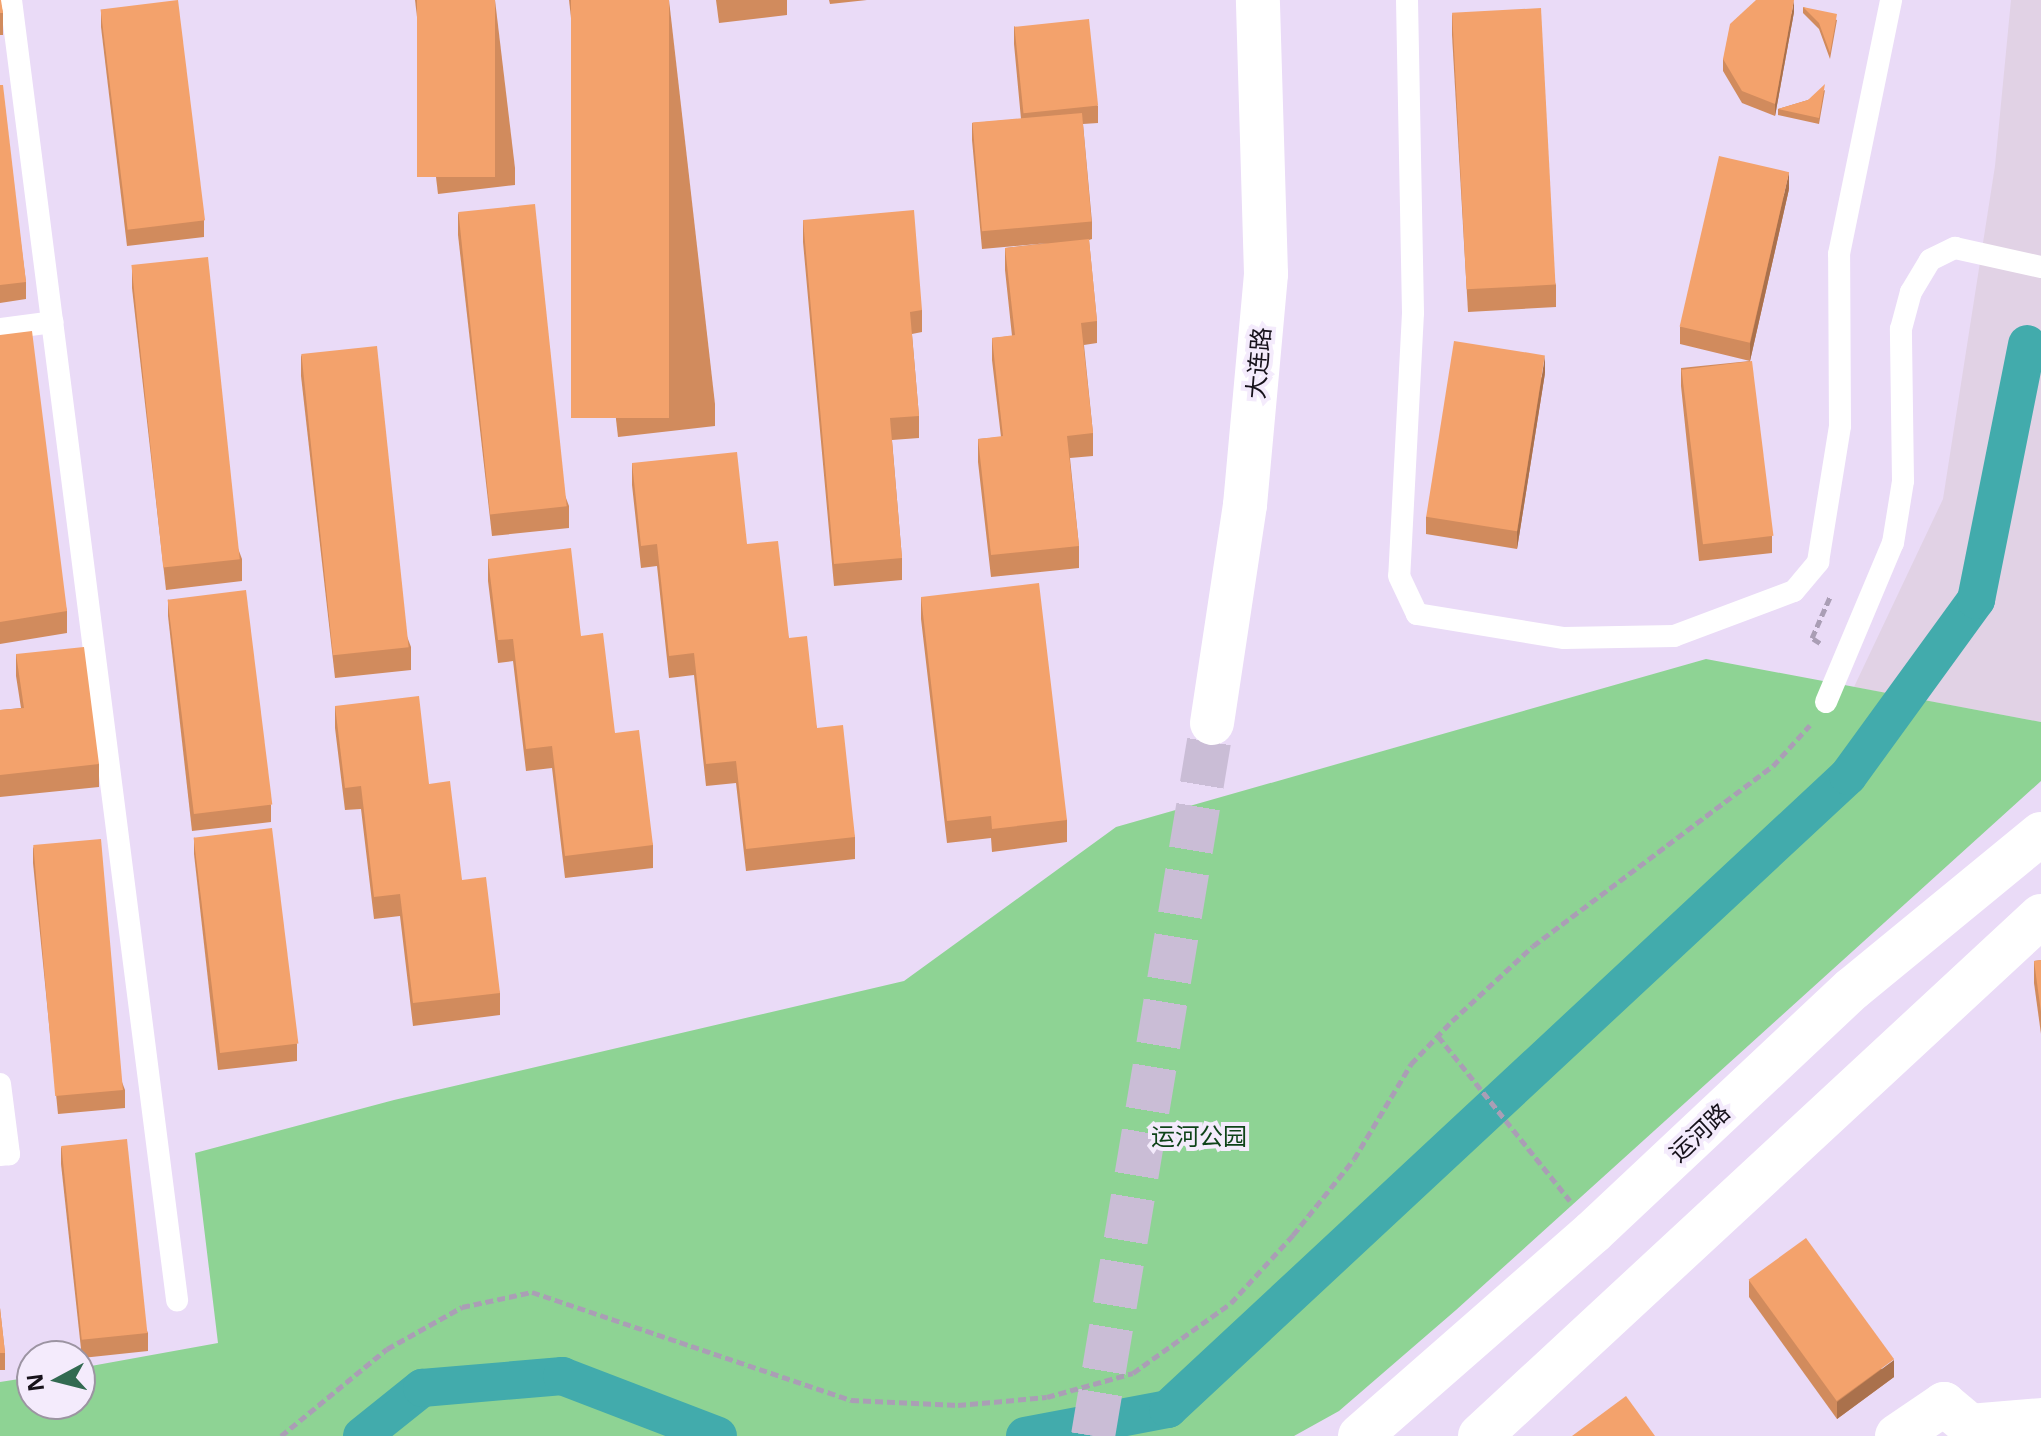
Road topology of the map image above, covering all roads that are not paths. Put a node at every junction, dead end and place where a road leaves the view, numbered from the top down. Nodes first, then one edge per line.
1 (11, 0) edge
2 (1258, 0) edge
3 (1407, 0) edge
4 (1891, 0) edge
5 (2041, 267) edge
6 (53, 322) junction
7 (0, 329) edge
8 (1826, 702) road end
9 (1212, 723) tunnel mouth
10 (2041, 834) edge
11 (2041, 916) edge
12 (0, 1084) edge
13 (0, 1155) edge
14 (177, 1300) dead end
15 (2041, 1420) edge
16 (1360, 1436) edge
17 (1480, 1436) edge
18 (1897, 1436) edge

1 - 6 lane
2 - 9 street, 大连路
3 - 4 lane
5 - 8 lane
6 - 7 lane
6 - 14 lane
10 - 16 street, 运河路
11 - 17 street
12 - 13 lane
15 - 18 street

